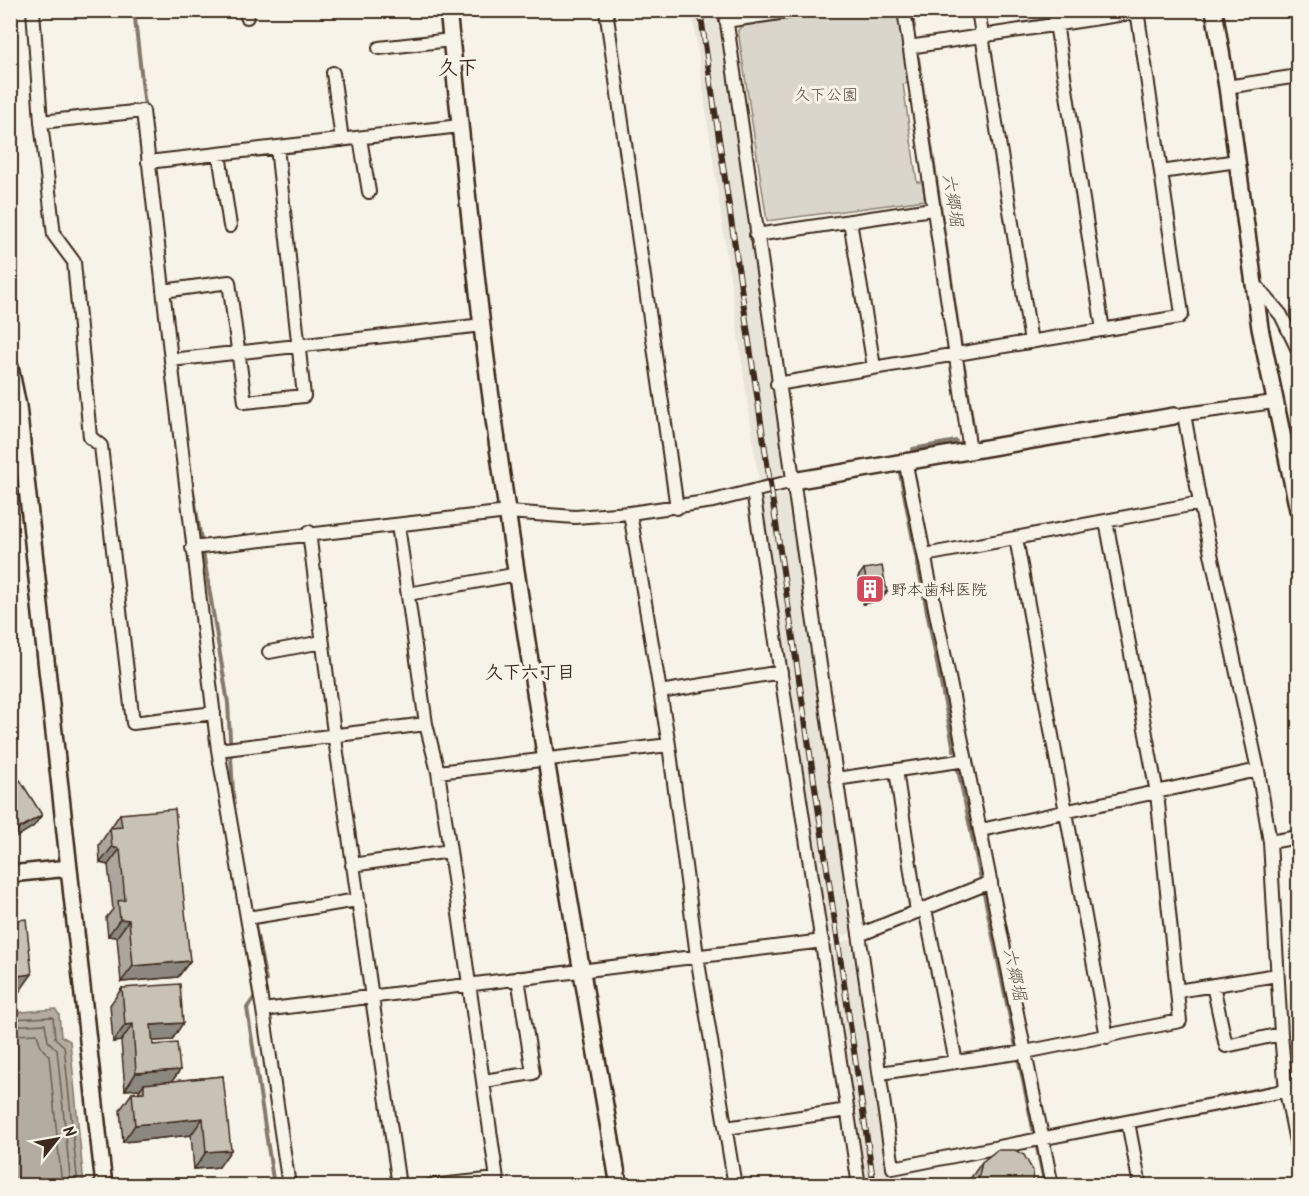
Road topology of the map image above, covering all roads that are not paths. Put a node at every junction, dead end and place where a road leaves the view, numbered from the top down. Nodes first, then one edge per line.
1 (33, 10) edge
2 (448, 10) edge
3 (606, 10) edge
4 (798, 10) edge
5 (904, 10) edge
6 (978, 10) edge
7 (1054, 10) edge
8 (1214, 10) edge
9 (1137, 11) edge
10 (725, 16) edge
11 (1056, 25) junction
12 (982, 36) junction
13 (451, 40) junction
14 (909, 47) junction
15 (379, 48) dead end
16 (333, 73) dead end
17 (1299, 76) edge
18 (1227, 87) junction
19 (41, 122) junction
20 (460, 126) junction
21 (360, 138) junction
22 (342, 140) junction
23 (277, 147) junction
24 (219, 154) junction
25 (1238, 161) junction
26 (148, 162) junction
27 (1161, 172) junction
28 (369, 192) dead end
29 (932, 209) junction
30 (850, 221) junction
31 (230, 226) dead end
32 (756, 235) junction
33 (1253, 282) junction
34 (163, 291) junction
35 (483, 325) junction
36 (1103, 330) junction
37 (1031, 342) junction
38 (300, 345) junction
39 (1299, 350) edge
40 (240, 352) junction
41 (954, 356) junction
42 (171, 360) junction
43 (10, 367) edge
44 (874, 368) junction
45 (777, 384) junction
46 (1274, 402) junction
47 (1179, 415) junction
48 (970, 451) junction
49 (905, 460) junction
50 (1293, 463) edge
51 (793, 481) junction
52 (753, 491) junction
53 (1200, 503) junction
54 (677, 508) junction
55 (1299, 510) edge
56 (508, 512) junction
57 (630, 513) junction
58 (1106, 521) junction
59 (398, 525) junction
60 (309, 532) junction
61 (1016, 538) junction
62 (192, 548) junction
63 (925, 555) junction
64 (518, 574) junction
65 (408, 594) junction
66 (322, 642) junction
67 (269, 652) dead end
68 (781, 672) junction
69 (660, 692) junction
70 (214, 712) junction
71 (426, 724) junction
72 (334, 737) junction
73 (669, 745) junction
74 (218, 750) junction
75 (547, 758) junction
76 (966, 760) junction
77 (896, 770) junction
78 (1258, 770) junction
79 (438, 772) junction
80 (836, 779) junction
81 (1157, 793) junction
82 (1066, 812) junction
83 (981, 830) junction
84 (1299, 837) edge
85 (1270, 842) junction
86 (450, 851) junction
87 (352, 865) junction
88 (69, 868) junction
89 (10, 874) edge
90 (991, 882) junction
91 (357, 900) junction
92 (921, 911) junction
93 (247, 918) junction
94 (859, 935) junction
95 (823, 941) junction
96 (697, 957) junction
97 (581, 970) junction
98 (1277, 975) junction
99 (518, 978) junction
100 (470, 985) junction
101 (1213, 985) junction
102 (1177, 991) junction
103 (370, 995) junction
104 (263, 1010) junction
105 (1281, 1034) junction
106 (1107, 1037) junction
107 (1025, 1052) junction
108 (956, 1062) junction
109 (880, 1073) junction
110 (484, 1081) junction
111 (1292, 1089) edge
112 (848, 1110) junction
113 (1128, 1122) junction
114 (726, 1128) junction
115 (1042, 1138) junction
116 (1299, 1152) edge
117 (497, 1182) edge
118 (104, 1185) edge
119 (289, 1185) edge
120 (399, 1185) edge
121 (429, 1185) edge
122 (619, 1185) edge
123 (735, 1185) edge
124 (859, 1185) edge
125 (1052, 1185) edge
126 (1140, 1185) edge

1 - 19 street
2 - 13 street
3 - 54 street
4 - 10 street
5 - 14 street
6 - 12 street
7 - 11 street
8 - 18 street
9 - 11 street
9 - 27 street
10 - 32 street
11 - 12 street
11 - 36 street
12 - 14 street
12 - 37 street
13 - 15 street
13 - 20 street
14 - 29 street
16 - 22 street
17 - 18 street
18 - 25 street
19 - 26 street
19 - 70 street
20 - 21 street
20 - 35 street
21 - 22 street
21 - 28 street
22 - 23 street
23 - 24 street
23 - 38 street
24 - 26 street
24 - 31 street
25 - 27 street
25 - 33 street
26 - 34 street
27 - 36 street
29 - 30 street
29 - 41 street
30 - 32 street
30 - 44 street
32 - 45 street
33 - 39 street
33 - 46 street
34 - 40 street
34 - 42 street
35 - 38 street
35 - 56 street
36 - 37 street
37 - 41 street
38 - 40 street
38 - 40 street
40 - 42 street
41 - 44 street
41 - 48 street
42 - 62 street
43 - 88 street
44 - 45 street
45 - 51 street
46 - 47 street
46 - 50 street
47 - 48 street
47 - 53 street
48 - 49 street
49 - 51 street
49 - 63 street
50 - 55 street
51 - 52 street
51 - 80 street
52 - 54 street
52 - 68 street
53 - 58 street
53 - 78 street
54 - 57 street
56 - 57 street
56 - 59 street
56 - 64 street
57 - 69 street
58 - 61 street
58 - 81 street
59 - 60 street
59 - 65 street
60 - 62 street
60 - 66 street
61 - 63 street
61 - 82 street
62 - 70 street
63 - 76 street
64 - 65 street
64 - 75 street
65 - 71 street
66 - 67 street
66 - 72 street
68 - 69 street
68 - 95 street
69 - 73 street
70 - 74 street
71 - 72 street
71 - 79 street
72 - 74 street
72 - 87 street
73 - 75 street
73 - 96 street
74 - 93 street
75 - 79 street
75 - 97 street
76 - 77 street
76 - 83 street
77 - 80 street
77 - 92 street
78 - 81 street
78 - 85 street
79 - 86 street
80 - 94 street
81 - 82 street
81 - 102 street
82 - 83 street
82 - 106 street
83 - 90 street
84 - 85 street
85 - 98 street
86 - 87 street
86 - 100 street
87 - 91 street
88 - 89 street
88 - 118 street
90 - 92 street
90 - 107 street
91 - 93 street
91 - 103 street
92 - 94 street
92 - 108 street
93 - 104 street
94 - 109 street
95 - 96 street
95 - 112 street
96 - 97 street
96 - 114 street
97 - 99 street
97 - 122 street
98 - 101 street
98 - 105 street
99 - 100 street
99 - 110 street
100 - 103 street
100 - 110 street
101 - 102 street
101 - 105 street
102 - 106 street
103 - 104 street
103 - 120 street
104 - 119 street
105 - 111 street
106 - 107 street
107 - 108 street
107 - 115 street
108 - 109 street
109 - 115 street
110 - 117 street
111 - 113 street
111 - 116 street
112 - 114 street
112 - 124 street
113 - 115 street
113 - 126 street
114 - 123 street
115 - 125 street
117 - 121 street

